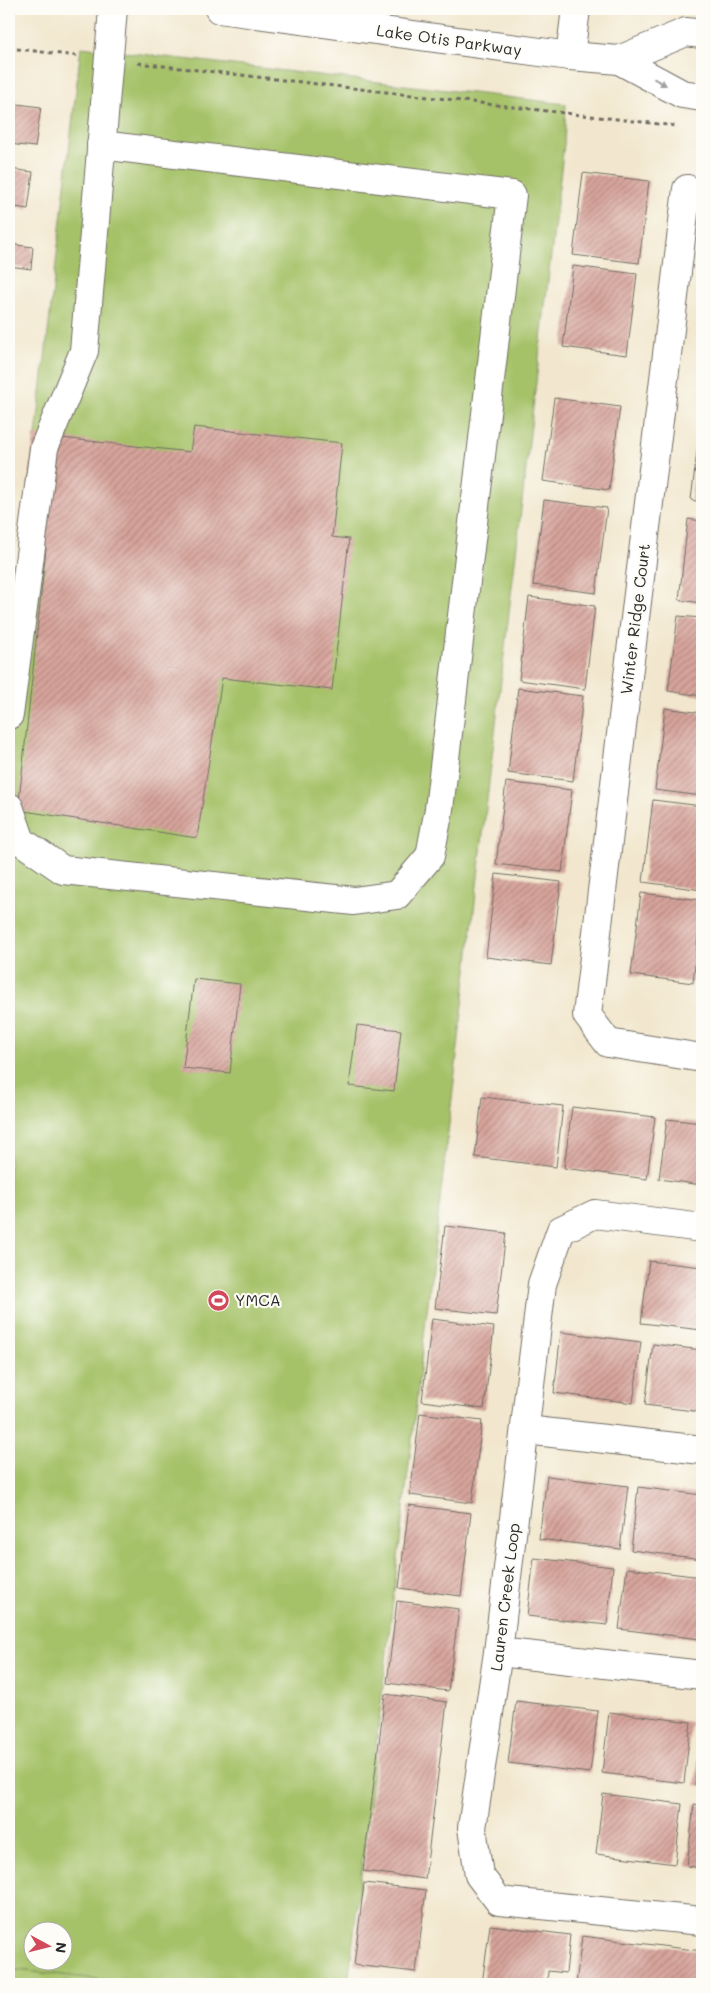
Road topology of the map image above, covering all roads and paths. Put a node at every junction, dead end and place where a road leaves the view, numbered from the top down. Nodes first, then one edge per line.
1 (113, 9) edge
2 (219, 9) edge
3 (576, 9) edge
4 (702, 34) edge
5 (9, 48) edge
6 (570, 56) junction
7 (108, 60) junction
8 (619, 60) junction
9 (702, 96) edge
10 (682, 127) dead end
11 (101, 145) junction
12 (687, 189) dead end
13 (9, 715) edge
14 (9, 808) edge
15 (702, 1058) edge
16 (702, 1228) edge
17 (526, 1430) junction
18 (702, 1450) edge
19 (498, 1652) junction
20 (702, 1675) edge
21 (702, 1921) edge

1 - 7 street
2 - 6 street, Lake Otis Parkway
3 - 6 street
4 - 8 street, Lake Otis Parkway
5 - 7 path
6 - 8 street, Lake Otis Parkway
7 - 10 path
7 - 11 street
8 -> 9 street, Lake Otis Parkway
11 - 13 street
11 - 14 street
12 - 15 street, Winter Ridge Court
16 - 17 street, Lauren Creek Loop
17 - 18 street
17 - 19 street, Lauren Creek Loop
19 - 20 street
19 - 21 street, Lauren Creek Loop

